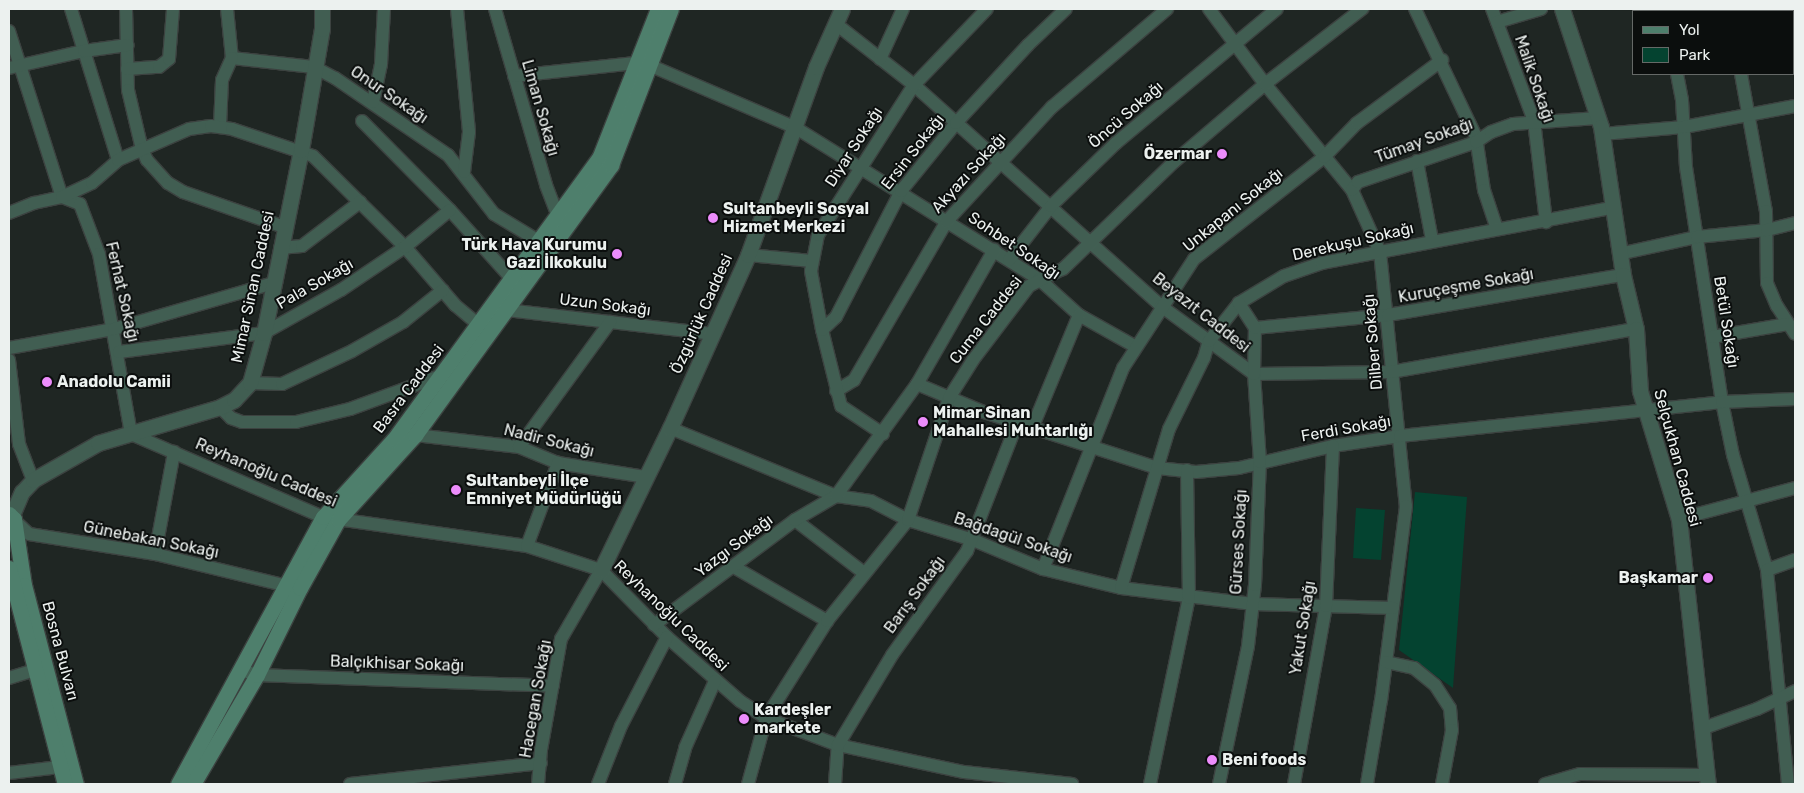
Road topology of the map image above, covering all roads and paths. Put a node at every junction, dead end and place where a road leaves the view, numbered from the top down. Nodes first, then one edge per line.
1 (71, 9) edge
2 (126, 9) edge
3 (173, 9) edge
4 (227, 9) edge
5 (322, 9) edge
6 (384, 9) edge
7 (457, 9) edge
8 (495, 9) edge
9 (658, 9) edge
10 (671, 9) edge
11 (842, 9) edge
12 (903, 9) edge
13 (987, 9) edge
14 (1167, 9) edge
15 (1209, 9) edge
16 (1277, 9) edge
17 (1362, 9) edge
18 (1415, 9) edge
19 (1492, 9) edge
20 (1541, 9) edge
21 (1562, 9) edge
22 (1060, 11) edge
23 (1497, 22) junction
24 (836, 24) junction
25 (9, 31) edge
26 (1236, 42) junction
27 (128, 45) junction
28 (84, 51) junction
29 (232, 58) junction
30 (880, 59) junction
31 (1442, 60) junction
32 (642, 64) junction
33 (14, 66) edge
34 (314, 67) junction
35 (128, 69) junction
36 (1677, 75) edge
37 (1741, 75) edge
38 (514, 76) junction
39 (1265, 84) junction
40 (914, 85) junction
41 (373, 102) junction
42 (1795, 106) edge
43 (1747, 115) junction
44 (1598, 118) junction
45 (362, 121) dead end
46 (1534, 121) junction
47 (956, 123) junction
48 (220, 126) junction
49 (1684, 127) junction
50 (796, 128) junction
51 (1602, 134) junction
52 (1476, 142) junction
53 (142, 149) junction
54 (301, 150) junction
55 (1324, 157) junction
56 (118, 160) junction
57 (1417, 161) junction
58 (1002, 162) junction
59 (859, 166) junction
60 (464, 172) junction
61 (1352, 190) junction
62 (901, 191) junction
63 (62, 197) junction
64 (360, 202) junction
65 (1051, 206) junction
66 (1611, 208) junction
67 (450, 210) junction
68 (9, 213) edge
69 (558, 216) junction
70 (947, 221) junction
71 (1546, 222) junction
72 (1795, 223) edge
73 (284, 227) junction
74 (1497, 229) junction
75 (1767, 230) junction
76 (1697, 237) junction
77 (1432, 240) junction
78 (539, 241) junction
79 (1093, 243) junction
80 (405, 247) junction
81 (280, 248) junction
82 (994, 250) junction
83 (1380, 252) junction
84 (1620, 254) junction
85 (748, 255) junction
86 (1009, 260) junction
87 (812, 261) junction
88 (1623, 275) junction
89 (511, 278) junction
90 (1040, 279) junction
91 (273, 283) junction
92 (442, 290) junction
93 (1239, 302) junction
94 (500, 306) junction
95 (1161, 306) junction
96 (1079, 315) junction
97 (1388, 316) junction
98 (610, 322) junction
99 (479, 325) junction
100 (1255, 328) junction
101 (114, 329) junction
102 (1636, 329) junction
103 (1792, 329) edge
104 (822, 330) junction
105 (264, 333) junction
106 (713, 334) junction
107 (1712, 337) junction
108 (1209, 341) junction
109 (1136, 347) junction
110 (9, 348) edge
111 (119, 352) junction
112 (9, 360) edge
113 (1390, 372) junction
114 (1254, 374) junction
115 (440, 376) junction
116 (250, 383) junction
117 (918, 384) junction
118 (836, 391) junction
119 (949, 398) junction
120 (1795, 399) edge
121 (1722, 402) junction
122 (220, 407) junction
123 (1644, 410) junction
124 (1018, 421) junction
125 (1033, 426) junction
126 (670, 428) junction
127 (131, 434) junction
128 (884, 434) junction
129 (415, 435) junction
130 (1400, 436) junction
131 (1093, 446) junction
132 (1333, 446) junction
133 (518, 447) junction
134 (174, 452) junction
135 (1260, 462) junction
136 (558, 464) junction
137 (1157, 468) junction
138 (1187, 470) junction
139 (645, 477) junction
140 (32, 480) junction
141 (1795, 488) edge
142 (836, 496) junction
143 (1746, 502) junction
144 (322, 517) junction
145 (338, 520) junction
146 (795, 520) junction
147 (908, 520) junction
148 (1679, 520) junction
149 (11, 521) edge
150 (972, 540) junction
151 (527, 546) junction
152 (155, 554) junction
153 (1795, 560) edge
154 (734, 567) junction
155 (9, 568) edge
156 (1043, 569) junction
157 (601, 570) junction
158 (1767, 570) junction
159 (864, 573) junction
160 (283, 585) junction
161 (11, 588) edge
162 (1121, 588) junction
163 (1188, 598) junction
164 (1252, 604) junction
165 (1326, 606) junction
166 (1393, 608) junction
167 (827, 622) junction
168 (654, 625) junction
169 (667, 637) junction
170 (1386, 662) junction
171 (35, 670) junction
172 (240, 670) junction
173 (257, 675) junction
174 (9, 678) edge
175 (715, 681) junction
176 (553, 686) junction
177 (1795, 691) edge
178 (1782, 699) junction
179 (766, 718) junction
180 (1701, 729) junction
181 (838, 746) junction
182 (541, 763) junction
183 (60, 767) junction
184 (9, 773) edge
185 (964, 778) edge
186 (442, 780) edge
187 (1706, 781) edge
188 (1022, 782) edge
189 (65, 784) edge
190 (76, 784) edge
191 (178, 784) edge
192 (193, 784) edge
193 (350, 784) edge
194 (370, 784) edge
195 (538, 784) edge
196 (598, 784) edge
197 (675, 784) edge
198 (748, 784) edge
199 (835, 784) edge
200 (1072, 784) edge
201 (1150, 784) edge
202 (1218, 784) edge
203 (1294, 784) edge
204 (1366, 784) edge
205 (1442, 784) edge
206 (1545, 784) edge
207 (1788, 784) edge

1 - 28 street
2 - 27 street
3 - 35 street
4 - 29 street
5 - 34 street, Mimar Sinan Caddesi
6 - 41 street
7 - 60 street
8 - 38 street, Liman Sokağı
9 - 32 main road, Basra Caddesi
10 - 32 main road, Basra Caddesi
11 - 24 street, Özgürlük Caddesi
12 - 30 street
13 - 40 street, Diyar Sokağı
14 - 58 street, Akyazı Sokağı
15 - 26 street, Dilber Sokağı
16 - 26 street, Öncü Sokağı
17 - 39 street, Cuma Caddesi
18 - 31 street
19 - 23 street, Malik Sokağı
20 - 23 street
21 - 44 street, Selçukhan Caddesi
22 - 47 street, Ersin Sokağı
23 - 46 street, Malik Sokağı
24 - 30 street, Beyazıt Caddesi
24 - 50 street, Özgürlük Caddesi
25 - 33 street
26 - 39 street, Dilber Sokağı
26 - 65 street, Öncü Sokağı
27 - 28 street
27 - 35 street
28 - 33 street
28 - 56 street
29 - 34 street, Onur Sokağı
29 - 48 street
30 - 40 street, Beyazıt Caddesi
31 - 52 street
31 - 55 street, Unkapanı Sokağı
32 - 38 street
32 - 50 street, Sohbet Sokağı
32 - 69 main road, Basra Caddesi
32 - 94 main road, Basra Caddesi
33 - 63 street
34 - 41 street, Onur Sokağı
34 - 54 street, Mimar Sinan Caddesi
35 - 53 street
36 - 49 street, Betül Sokağı
37 - 43 street
38 - 69 street, Liman Sokağı
39 - 55 street, Dilber Sokağı
39 - 79 street, Cuma Caddesi
40 - 47 street, Beyazıt Caddesi
40 - 59 street, Diyar Sokağı
41 - 60 street, Onur Sokağı
42 - 43 street
43 - 49 street
43 - 75 street
44 - 46 street, Tümay Sokağı
44 - 51 street, Selçukhan Caddesi
45 - 67 street
46 - 52 street, Tümay Sokağı
46 - 71 street, Malik Sokağı
47 - 58 street, Beyazıt Caddesi
47 - 62 street, Ersin Sokağı
48 - 53 street
48 - 54 street
49 - 51 street
49 - 76 street, Betül Sokağı
50 - 59 street, Sohbet Sokağı
50 - 85 street, Özgürlük Caddesi
51 - 66 street, Selçukhan Caddesi
52 - 57 street, Tümay Sokağı
52 - 74 street
53 - 56 street
53 - 73 street
54 - 64 street
54 - 73 street, Mimar Sinan Caddesi
55 - 61 street, Dilber Sokağı
55 - 95 street, Unkapanı Sokağı
56 - 63 street
57 - 61 street, Tümay Sokağı
57 - 77 street
58 - 65 street, Beyazıt Caddesi
58 - 70 street, Akyazı Sokağı
59 - 62 street, Sohbet Sokağı
59 - 87 street, Diyar Sokağı
60 - 78 street, Onur Sokağı
61 - 83 street, Dilber Sokağı
62 - 70 street, Sohbet Sokağı
62 - 104 street, Ersin Sokağı
63 - 68 street
63 - 101 street, Ferhat Sokağı
64 - 80 street
64 - 81 street
65 - 79 street, Beyazıt Caddesi
65 - 86 street, Öncü Sokağı
66 - 71 street, Derekuşu Sokağı
66 - 84 street, Selçukhan Caddesi
67 - 80 street, Pala Sokağı
67 - 89 street
69 - 78 main road, Basra Caddesi
70 - 82 street, Sohbet Sokağı
70 - 118 street, Akyazı Sokağı
71 - 74 street, Derekuşu Sokağı
72 - 75 street
73 - 81 street, Mimar Sinan Caddesi
74 - 77 street, Derekuşu Sokağı
75 - 76 street
75 - 103 street
76 - 84 street
76 - 107 street, Betül Sokağı
77 - 83 street, Derekuşu Sokağı
78 - 89 main road, Basra Caddesi
79 - 90 street, Cuma Caddesi
79 - 95 street, Beyazıt Caddesi
80 - 92 street
80 - 105 street, Pala Sokağı
81 - 91 street, Mimar Sinan Caddesi
82 - 86 street, Sohbet Sokağı
82 - 117 street
83 - 93 street, Derekuşu Sokağı
83 - 97 street, Dilber Sokağı
84 - 88 street, Selçukhan Caddesi
85 - 87 street
85 - 106 street, Özgürlük Caddesi
86 - 90 street, Sohbet Sokağı
87 - 104 street, Diyar Sokağı
88 - 97 street, Kuruçeşme Sokağı
88 - 102 street, Selçukhan Caddesi
89 - 94 main road, Basra Caddesi
90 - 96 street, Sohbet Sokağı
90 - 119 street, Cuma Caddesi
91 - 101 street
91 - 105 street, Mimar Sinan Caddesi
92 - 99 street
92 - 116 street
93 - 100 street
93 - 108 street, Derekuşu Sokağı
94 - 98 street, Uzun Sokağı
94 - 99 main road, Basra Caddesi
94 - 129 main road, Basra Caddesi
95 - 108 street, Beyazıt Caddesi
95 - 109 street, Unkapanı Sokağı
96 - 109 street, Sohbet Sokağı
96 - 125 street
97 - 100 street, Kuruçeşme Sokağı
97 - 113 street, Dilber Sokağı
98 - 106 street, Uzun Sokağı
98 - 133 street
99 - 115 main road, Basra Caddesi
100 - 114 street, Gürses Sokağı
101 - 110 street
101 - 111 street, Ferhat Sokağı
102 - 113 street, Beyazıt Caddesi
102 - 123 street, Selçukhan Caddesi
103 - 107 street
104 - 118 street
105 - 111 street, Pala Sokağı
105 - 116 street, Mimar Sinan Caddesi
106 - 126 street, Özgürlük Caddesi
107 - 121 street, Betül Sokağı
108 - 114 street, Beyazıt Caddesi
108 - 137 street, Derekuşu Sokağı
109 - 131 street, Unkapanı Sokağı
111 - 127 street, Ferhat Sokağı
112 - 140 street
113 - 114 street, Beyazıt Caddesi
113 - 130 street, Dilber Sokağı
114 - 135 street, Gürses Sokağı
115 - 122 street
115 - 144 main road, Basra Caddesi
116 - 122 street, Mimar Sinan Caddesi
117 - 119 street, Ferdi Sokağı
117 - 128 street
118 - 128 street
119 - 124 street, Ferdi Sokağı
119 - 147 street, Cuma Caddesi
120 - 121 street, Ferdi Sokağı
121 - 123 street, Ferdi Sokağı
121 - 143 street, Betül Sokağı
122 - 127 street, Mimar Sinan Caddesi
123 - 130 street, Ferdi Sokağı
123 - 148 street, Selçukhan Caddesi
124 - 125 street, Ferdi Sokağı
124 - 150 street, Barış Sokağı
125 - 131 street, Ferdi Sokağı
126 - 139 street, Özgürlük Caddesi
126 - 142 street, Bağdagül Sokağı
127 - 134 street, Reyhanoğlu Caddesi
127 - 140 street, Mimar Sinan Caddesi
128 - 142 street
129 - 133 street, Nadir Sokağı
129 - 145 main road, Basra Caddesi
130 - 132 street, Ferdi Sokağı
130 - 166 street, Dilber Sokağı
131 - 137 street, Ferdi Sokağı
131 - 156 street, Unkapanı Sokağı
132 - 135 street, Ferdi Sokağı
132 - 165 street, Yakut Sokağı
133 - 136 street, Nadir Sokağı
134 - 144 street, Reyhanoğlu Caddesi
134 - 152 street
135 - 138 street, Ferdi Sokağı
135 - 164 street, Gürses Sokağı
136 - 139 street, Nadir Sokağı
136 - 151 street
137 - 138 street, Ferdi Sokağı
137 - 162 street, Derekuşu Sokağı
138 - 163 street
139 - 157 street, Özgürlük Caddesi
140 - 149 street, Mimar Sinan Caddesi
141 - 143 street
142 - 146 street, Yazgı Sokağı
142 - 147 street, Bağdagül Sokağı
143 - 148 street
143 - 158 street, Betül Sokağı
144 - 145 street, Reyhanoğlu Caddesi
144 - 160 main road, Basra Caddesi
145 - 151 street, Reyhanoğlu Caddesi
145 - 173 main road, Basra Caddesi
146 - 154 street, Yazgı Sokağı
146 - 159 street
147 - 150 street, Bağdagül Sokağı
147 - 159 street, Cuma Caddesi
148 - 180 street, Selçukhan Caddesi
149 - 152 street, Günebakan Sokağı
149 - 190 main road, Bosna Bulvarı
150 - 156 street, Bağdagül Sokağı
150 - 181 street, Barış Sokağı
151 - 157 street, Reyhanoğlu Caddesi
152 - 160 street, Günebakan Sokağı
153 - 158 street
154 - 167 street
154 - 168 street, Yazgı Sokağı
155 - 161 main road, Bosna Bulvarı
156 - 162 street, Bağdagül Sokağı
157 - 168 street, Reyhanoğlu Caddesi
157 - 176 street, Hacegan Sokağı
158 - 178 street, Betül Sokağı
159 - 167 street, Cuma Caddesi
160 - 172 main road, Basra Caddesi
161 - 171 main road, Bosna Bulvarı
162 - 163 street, Bağdagül Sokağı
163 - 164 street, Bağdagül Sokağı
163 - 201 street
164 - 165 street, Bağdagül Sokağı
164 - 202 street, Gürses Sokağı
165 - 166 street, Bağdagül Sokağı
165 - 203 street, Yakut Sokağı
166 - 170 street, Dilber Sokağı
167 - 179 street, Cuma Caddesi
168 - 169 street, Reyhanoğlu Caddesi
169 - 175 street, Reyhanoğlu Caddesi
169 - 196 street
170 - 204 street, Dilber Sokağı
170 - 205 street
171 - 174 street
171 - 183 main road, Bosna Bulvarı
172 - 173 street, Balçıkhisar Sokağı
172 - 191 main road, Basra Caddesi
173 - 176 street, Balçıkhisar Sokağı
173 - 192 main road, Basra Caddesi
175 - 179 street, Reyhanoğlu Caddesi
175 - 197 street
176 - 182 street, Hacegan Sokağı
177 - 178 street
178 - 180 street
178 - 207 street, Betül Sokağı
179 - 181 street, Reyhanoğlu Caddesi
179 - 198 street, Cuma Caddesi
180 - 187 street, Selçukhan Caddesi
181 - 185 street, Reyhanoğlu Caddesi
181 - 199 street, Barış Sokağı
182 - 186 street
182 - 195 street, Hacegan Sokağı
183 - 184 street
183 - 189 main road, Bosna Bulvarı
185 - 188 street, Reyhanoğlu Caddesi
186 - 194 street
187 - 206 street
188 - 200 street, Reyhanoğlu Caddesi
193 - 194 street

